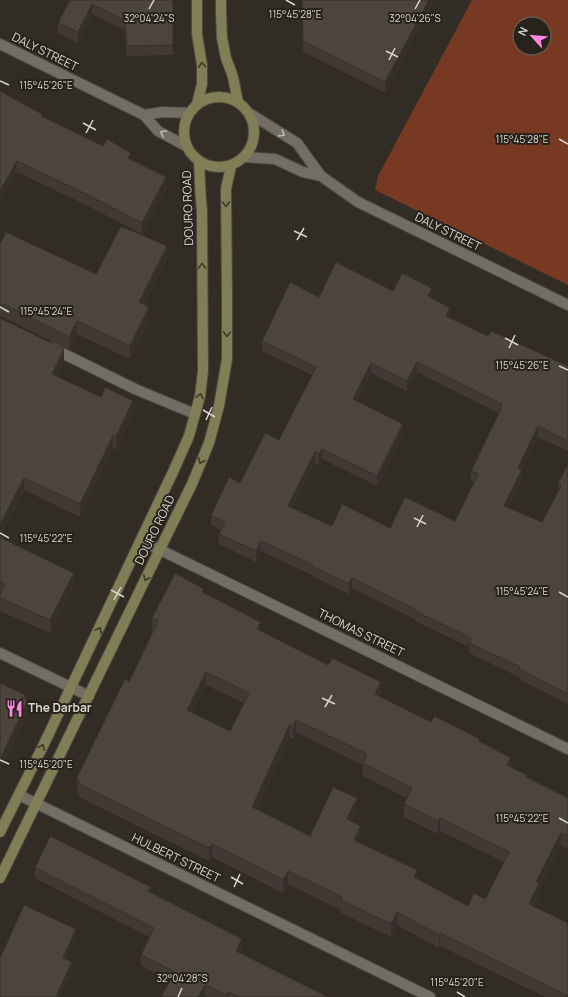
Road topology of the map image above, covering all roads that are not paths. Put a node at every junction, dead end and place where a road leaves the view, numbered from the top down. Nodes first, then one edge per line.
1 (197, 0) edge
2 (221, 0) edge
3 (0, 44) edge
4 (238, 102) junction
5 (197, 104) junction
6 (189, 113) junction
7 (249, 113) junction
8 (144, 115) junction
9 (186, 146) junction
10 (244, 158) junction
11 (199, 162) junction
12 (231, 166) junction
13 (321, 176) junction
14 (568, 305) edge
15 (42, 344) edge
16 (195, 414) junction
17 (142, 541) junction
18 (160, 549) junction
19 (0, 652) edge
20 (71, 687) junction
21 (89, 696) junction
22 (568, 749) edge
23 (19, 795) junction
24 (37, 804) junction
25 (0, 832) edge
26 (0, 878) edge
27 (430, 997) edge

5 -> 1 street
2 - 4 street
3 - 8 street, DALY STREET
4 - 5 street
4 - 7 street
5 - 6 street
6 - 8 street
6 - 9 street
7 - 10 street
7 -> 13 street, DALY STREET
9 -> 8 street, DALY STREET
9 - 11 street
10 - 12 street
10 - 13 street, DALY STREET
11 - 12 street
16 -> 11 street, DOURO ROAD
12 -> 18 street, DOURO ROAD
13 - 14 street, DALY STREET
15 - 16 street
16 - 17 street, DOURO ROAD
17 - 18 street, THOMAS STREET
20 -> 17 street, DOURO ROAD
18 -> 21 street, DOURO ROAD
18 - 22 street, THOMAS STREET
19 - 20 street
20 - 21 street
23 -> 20 street, DOURO ROAD
21 - 24 street, DOURO ROAD
23 - 24 street, HULBERT STREET
23 - 25 street, DOURO ROAD
24 - 26 street, DOURO ROAD
24 - 27 street, HULBERT STREET

